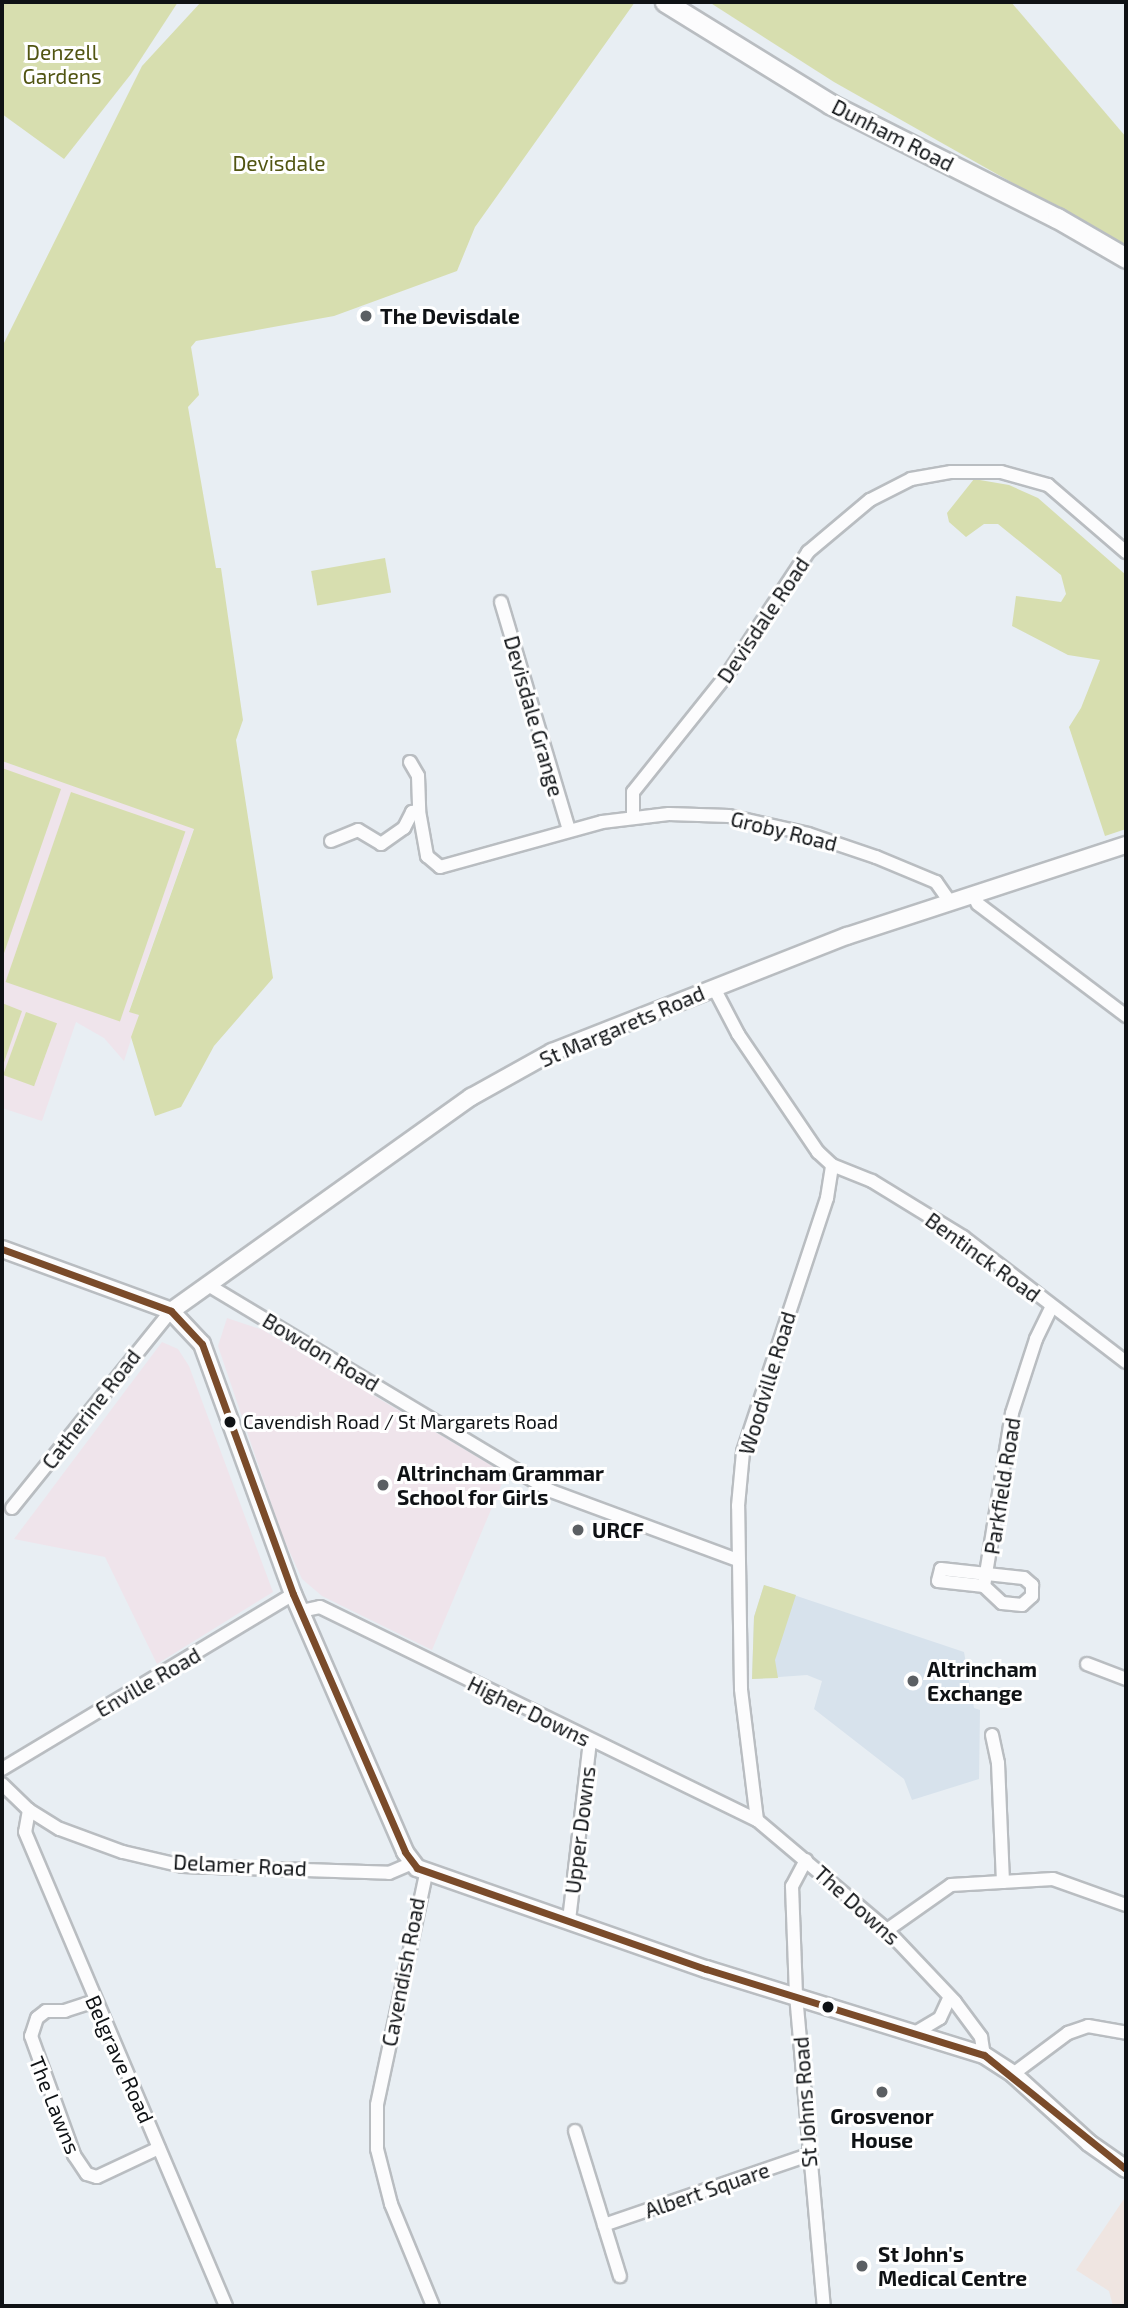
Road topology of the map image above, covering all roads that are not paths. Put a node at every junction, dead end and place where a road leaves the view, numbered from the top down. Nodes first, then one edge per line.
1 (665, 2) edge
2 (1126, 258) edge
3 (1126, 552) edge
4 (501, 602) dead end
5 (410, 762) dead end
6 (419, 811) junction
7 (633, 817) junction
8 (569, 830) junction
9 (331, 841) dead end
10 (1126, 845) edge
11 (973, 895) junction
12 (950, 902) junction
13 (714, 988) junction
14 (1126, 1016) edge
15 (832, 1165) junction
16 (2, 1249) edge
17 (208, 1285) junction
18 (1051, 1308) junction
19 (171, 1311) junction
20 (1126, 1362) edge
21 (12, 1508) dead end
22 (738, 1560) junction
23 (989, 1572) junction
24 (984, 1586) junction
25 (293, 1594) junction
26 (300, 1611) junction
27 (1087, 1664) dead end
28 (1126, 1679) edge
29 (992, 1735) dead end
30 (590, 1740) junction
31 (2, 1769) edge
32 (2, 1784) edge
33 (29, 1810) junction
34 (757, 1820) junction
35 (806, 1860) junction
36 (413, 1863) junction
37 (426, 1874) junction
38 (1003, 1882) junction
39 (1126, 1905) edge
40 (569, 1920) junction
41 (887, 1930) junction
42 (796, 1995) junction
43 (950, 1997) junction
44 (95, 2001) junction
45 (915, 2033) junction
46 (1126, 2033) edge
47 (984, 2056) junction
48 (1013, 2074) junction
49 (575, 2131) dead end
50 (159, 2148) junction
51 (809, 2155) junction
52 (1126, 2169) edge
53 (604, 2225) junction
54 (620, 2276) dead end
55 (226, 2306) edge
56 (433, 2306) edge
57 (824, 2306) edge

1 - 2 highway, Dunham Road
3 - 7 street, Devisdale Road
4 - 8 street, Devisdale Grange
5 - 6 street
6 - 8 street, Groby Road
6 - 9 street
7 - 8 street, Groby Road
7 - 12 street, Groby Road
10 - 11 street, St Margarets Road
11 - 12 street, St Margarets Road
11 - 14 street
12 - 13 street, St Margarets Road
13 - 15 street
13 - 17 street, St Margarets Road
15 - 18 street, Bentinck Road
15 - 22 street, Woodville Road
16 - 19 street
17 - 19 street, St Margarets Road
17 - 22 street, Bowdon Road
18 - 20 street, Bentinck Road
18 - 23 street, Parkfield Road
19 - 21 street, Catherine Road
19 - 25 street, Cavendish Road
22 - 34 street, Woodville Road
23 - 24 street, Parkfield Road
23 - 24 street
23 - 24 street
25 - 26 street, Cavendish Road
25 - 31 street, Enville Road
26 - 30 street, Higher Downs
26 - 36 street, Cavendish Road
27 - 28 street
29 - 38 street
30 - 34 street, Higher Downs
30 - 40 street, Upper Downs
32 - 33 street, Delamer Road
33 - 36 street, Delamer Road
33 - 44 street, Belgrave Road
34 - 35 street, The Downs
35 - 41 street, The Downs
35 - 42 street, St Johns Road
36 - 37 street, Cavendish Road
37 - 40 street
37 - 56 street, Cavendish Road
38 - 39 street
38 - 41 street
40 - 42 street
41 - 43 street, The Downs
42 - 45 street
42 - 51 street, St Johns Road
43 - 45 street
43 - 47 street, The Downs
44 - 50 street, Belgrave Road
44 - 50 street, The Lawns
45 - 47 street
46 - 48 street
47 - 48 street
48 - 52 street
49 - 53 street
50 - 55 street, Belgrave Road
51 - 53 street, Albert Square
51 - 57 street, St Johns Road
53 - 54 street

